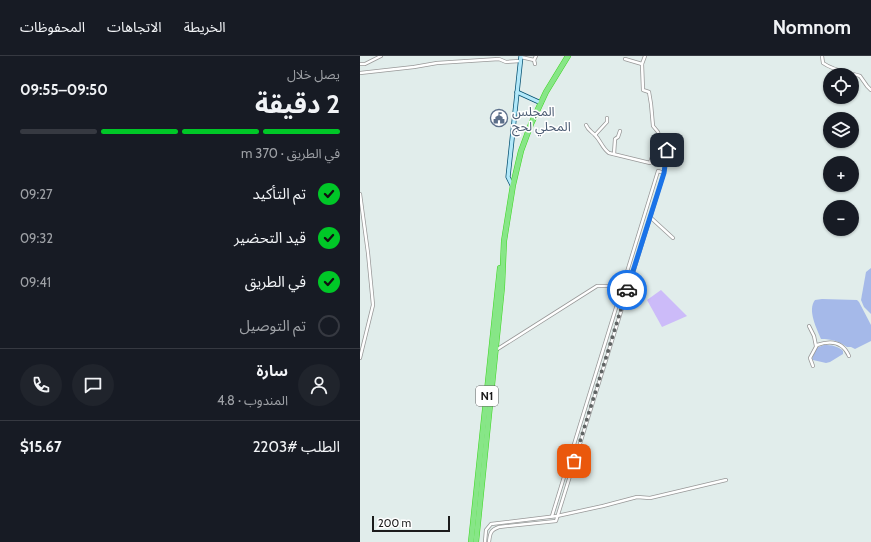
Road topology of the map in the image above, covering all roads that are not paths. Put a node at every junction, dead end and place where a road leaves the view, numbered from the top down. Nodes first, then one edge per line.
1 (381, 56) edge
2 (536, 56) edge
3 (568, 56) edge
4 (645, 56) edge
5 (822, 56) edge
6 (521, 58) edge
7 (625, 59) dead end
8 (534, 60) junction
9 (360, 64) edge
10 (535, 64) dead end
11 (642, 64) junction
12 (360, 73) edge
13 (871, 90) edge
14 (517, 92) junction
15 (541, 103) junction
16 (607, 118) dead end
17 (586, 125) dead end
18 (620, 131) dead end
19 (595, 135) junction
20 (669, 138) dead end
21 (614, 154) junction
22 (664, 173) junction
23 (512, 185) junction
24 (360, 194) edge
25 (650, 217) junction
26 (673, 238) dead end
27 (504, 251) junction
28 (621, 292) junction
29 (809, 326) dead end
30 (816, 347) junction
31 (496, 350) junction
32 (848, 356) dead end
33 (360, 358) edge
34 (813, 366) dead end
35 (726, 480) dead end
36 (552, 516) junction
37 (557, 516) junction
38 (471, 542) edge
39 (476, 542) edge
40 (485, 542) edge
41 (489, 542) edge

1 - 9 street
2 - 8 street
3 - 15 highway, N1
4 - 11 street
5 - 13 street
6 - 8 street
6 - 12 street
6 - 14 main road
7 - 11 street
8 - 10 street
11 - 21 street
14 - 15 main road
14 - 23 main road
15 - 23 highway, N1
16 - 19 street
17 - 19 street
18 - 21 street
19 - 21 street
20 - 22 street
22 - 25 street
22 - 28 street
23 - 27 highway, N1
24 - 33 street
25 - 26 street
25 - 37 street
27 - 31 highway, N1
27 - 38 highway, N1
28 - 31 street
28 - 36 street
29 - 30 street
30 - 32 street
30 - 34 street
31 - 39 highway, N1
35 - 37 street
36 - 37 street
36 - 40 street
37 - 41 street

